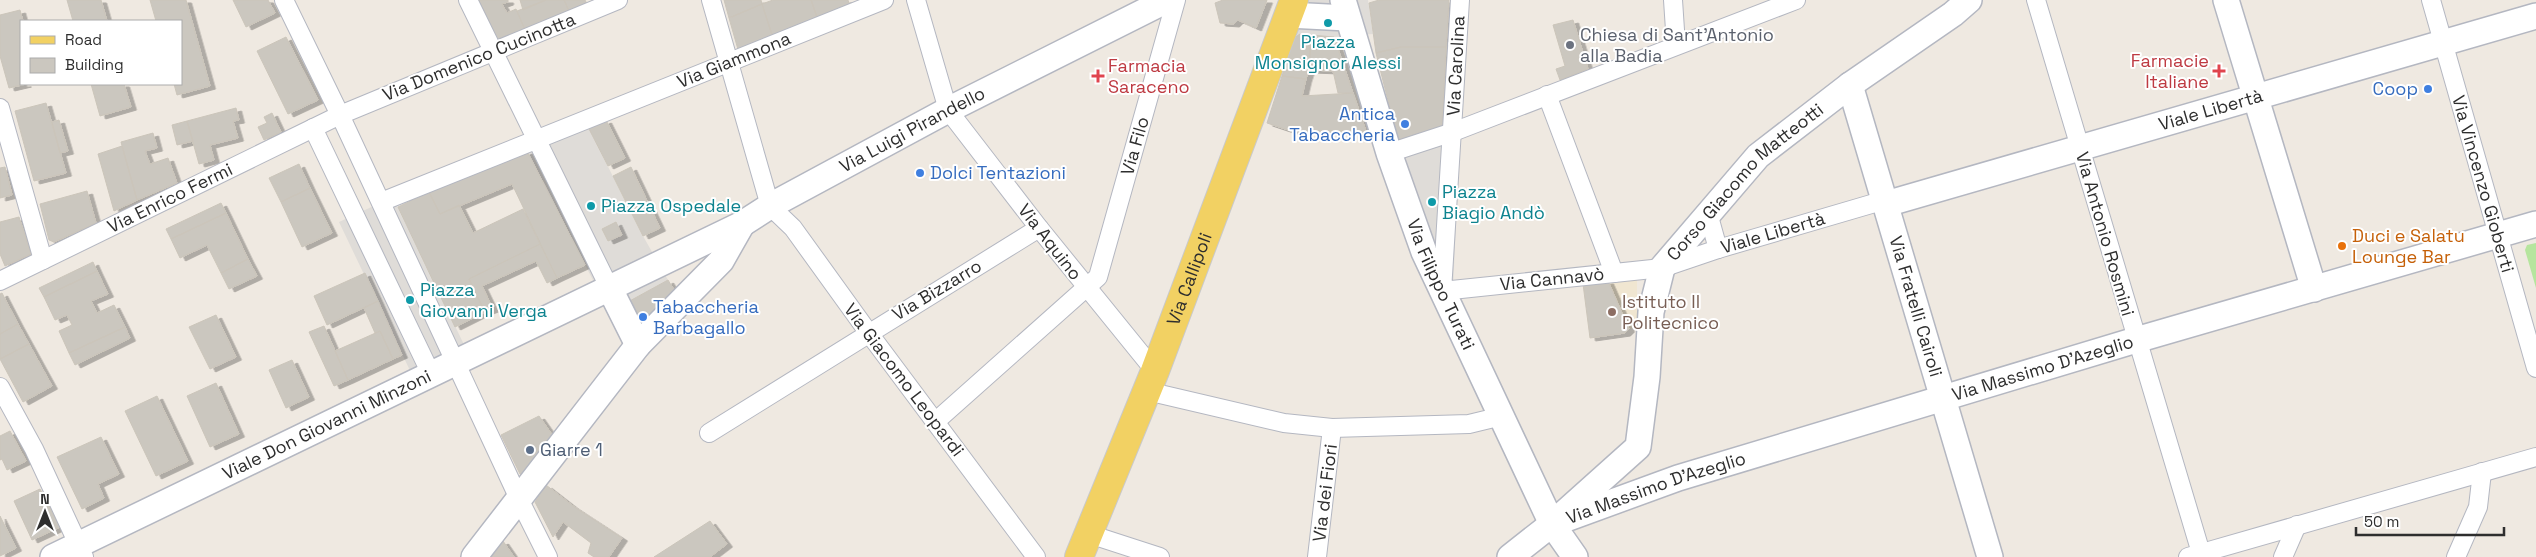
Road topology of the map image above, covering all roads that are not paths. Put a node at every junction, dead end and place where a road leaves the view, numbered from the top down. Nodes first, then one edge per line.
1 (284, 0) edge
2 (468, 0) edge
3 (618, 0) edge
4 (711, 0) edge
5 (884, 0) edge
6 (916, 0) edge
7 (1168, 0) edge
8 (1176, 0) edge
9 (1460, 0) edge
10 (1673, 0) edge
11 (1796, 0) edge
12 (1969, 0) edge
13 (2036, 0) edge
14 (2226, 0) edge
15 (2431, 0) edge
16 (1291, 8) edge
17 (2536, 16) edge
18 (1347, 18) edge
19 (2443, 43) junction
20 (1676, 45) junction
21 (493, 50) junction
22 (728, 63) junction
23 (1850, 84) junction
24 (1547, 95) junction
25 (2254, 98) junction
26 (0, 108) edge
27 (948, 110) junction
28 (340, 115) junction
29 (313, 128) junction
30 (1453, 132) junction
31 (537, 140) junction
32 (2081, 148) junction
33 (1389, 153) junction
34 (381, 202) junction
35 (1885, 202) junction
36 (770, 206) junction
37 (1708, 213) junction
38 (742, 224) junction
39 (2536, 224) edge
40 (1039, 228) junction
41 (2498, 235) junction
42 (1718, 249) junction
43 (43, 260) junction
44 (1662, 268) junction
45 (1614, 273) junction
46 (0, 281) edge
47 (1085, 286) junction
48 (2314, 289) junction
49 (604, 290) junction
50 (1442, 291) junction
51 (868, 332) junction
52 (2136, 340) junction
53 (638, 345) junction
54 (456, 361) junction
55 (2536, 368) edge
56 (431, 374) junction
57 (1151, 381) junction
58 (0, 387) edge
59 (1944, 399) junction
60 (1502, 416) junction
61 (935, 422) junction
62 (1332, 428) junction
63 (709, 433) dead end
64 (1638, 447) junction
65 (2531, 462) edge
66 (2482, 472) junction
67 (1678, 478) junction
68 (520, 501) junction
69 (1552, 524) junction
70 (2297, 525) junction
71 (1084, 546) edge
72 (81, 551) edge
73 (2198, 556) edge
74 (53, 557) edge
75 (474, 557) edge
76 (548, 557) edge
77 (1036, 557) edge
78 (1160, 557) edge
79 (1317, 557) edge
80 (1510, 557) edge
81 (1575, 557) edge
82 (1990, 557) edge
83 (2283, 557) edge
84 (2456, 557) edge

1 - 28 street
2 - 21 street
3 - 21 street, Via Domenico Cucinotta
4 - 22 street
5 - 22 street, Via Giammona
6 - 27 street
7 - 27 street, Via Luigi Pirandello
8 - 47 street, Via Filo
9 - 30 street, Via Carolina
10 - 20 street
11 - 20 street
12 - 23 street, Corso Giacomo Matteotti
13 - 32 street, Via Antonio Rosmini
14 - 25 street
15 - 19 street, Via Vincenzo Gioberti
16 - 18 street
16 - 57 main road, Via Callipoli
17 - 19 street, Viale Libertà
18 - 33 street, Via Filippo Turati
19 - 25 street, Viale Libertà
19 - 41 street, Via Vincenzo Gioberti
20 - 24 street
21 - 28 street, Via Domenico Cucinotta
21 - 31 street
22 - 31 street, Via Giammona
22 - 36 street
23 - 35 street, Via Fratelli Cairoli
23 - 37 street, Corso Giacomo Matteotti
24 - 30 street
24 - 45 street
25 - 32 street, Viale Libertà
25 - 48 street
26 - 43 street
27 - 36 street, Via Luigi Pirandello
27 - 40 street, Via Aquino
28 - 29 street, Via Enrico Fermi
28 - 34 street
29 - 43 street, Via Enrico Fermi
29 - 56 street
30 - 33 street
30 - 50 street, Via Carolina
31 - 34 street
31 - 49 street
32 - 35 street, Viale Libertà
32 - 52 street, Via Antonio Rosmini
33 - 50 street, Via Filippo Turati
34 - 54 street
35 - 42 street, Viale Libertà
35 - 59 street, Via Fratelli Cairoli
36 - 38 street, Via Luigi Pirandello
36 - 51 street, Via Giacomo Leopardi
37 - 42 street
37 - 44 street, Corso Giacomo Matteotti
38 - 49 street, Via Luigi Pirandello
38 - 53 street
39 - 41 street, Via Massimo D'Azeglio
40 - 47 street, Via Aquino
40 - 51 street, Via Bizzarro
41 - 48 street, Via Massimo D'Azeglio
41 - 55 street, Via Vincenzo Gioberti
42 - 44 street, Viale Libertà
43 - 46 street, Via Enrico Fermi
44 - 45 street, Via Cannavò
44 - 64 street, Corso Giacomo Matteotti
45 - 50 street, Via Cannavò
47 - 57 street, Via Aquino
47 - 61 street, Via Filo
48 - 52 street, Via Massimo D'Azeglio
49 - 53 street
49 - 54 street, Viale Don Giovanni Minzoni
50 - 60 street, Via Filippo Turati
51 - 61 street, Via Giacomo Leopardi
51 - 63 street, Via Bizzarro
52 - 59 street, Via Massimo D'Azeglio
52 - 73 street, Via Antonio Rosmini
53 - 68 street
54 - 56 street, Viale Don Giovanni Minzoni
54 - 68 street
56 - 72 street, Viale Don Giovanni Minzoni
57 - 62 street
57 - 71 main road, Via Callipoli
58 - 72 street
59 - 67 street, Via Massimo D'Azeglio
59 - 82 street, Via Fratelli Cairoli
60 - 62 street
60 - 69 street, Via Filippo Turati
61 - 77 street, Via Giacomo Leopardi
62 - 79 street, Via dei Fiori
64 - 67 street, Corso Giacomo Matteotti
64 - 69 street
65 - 66 street
66 - 70 street
66 - 84 street
67 - 69 street, Via Massimo D'Azeglio
68 - 75 street
68 - 76 street
69 - 80 street
69 - 81 street, Via Filippo Turati
70 - 73 street
70 - 83 street
71 - 78 street
72 - 74 street, Viale Don Giovanni Minzoni

